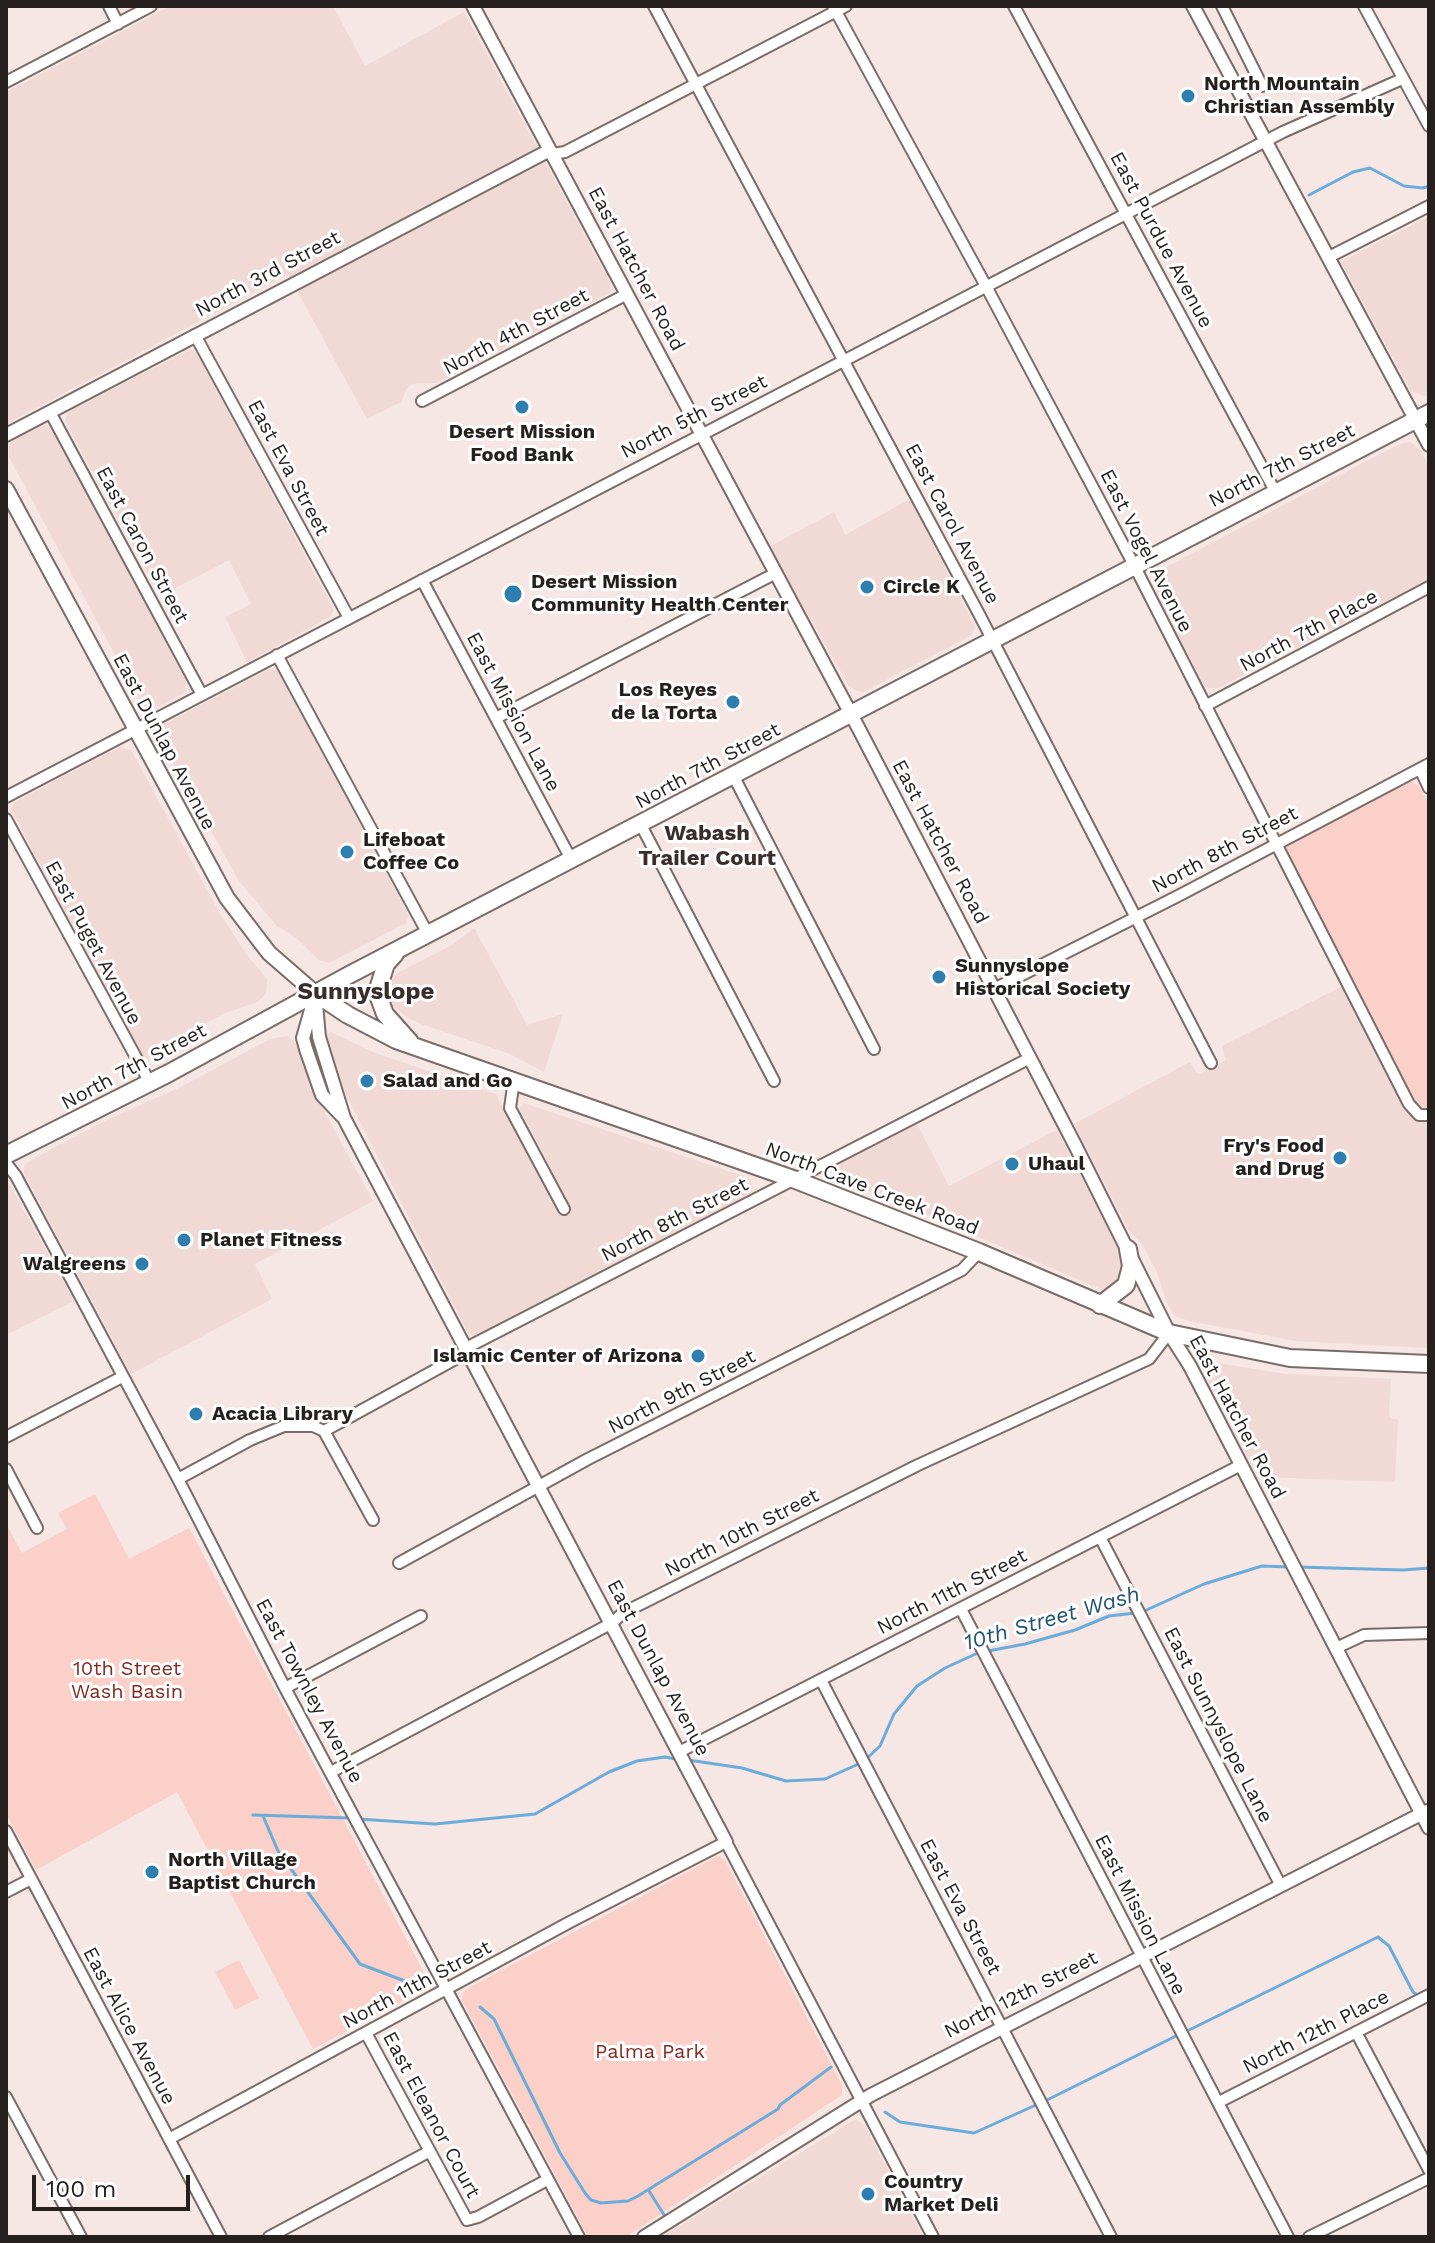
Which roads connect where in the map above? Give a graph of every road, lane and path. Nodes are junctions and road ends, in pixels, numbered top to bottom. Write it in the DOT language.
graph roads {
  1 [pos="109,6"];
  2 [pos="151,6"];
  3 [pos="473,6"];
  4 [pos="654,6"];
  5 [pos="1014,6"];
  6 [pos="1193,6"];
  7 [pos="1222,6"];
  8 [pos="1364,6"];
  9 [pos="838,8"];
  10 [pos="118,24"];
  11 [pos="1402,79"];
  12 [pos="6,82"];
  13 [pos="695,83"];
  14 [pos="1262,86"];
  15 [pos="1429,126"];
  16 [pos="1266,141"];
  17 [pos="551,152"];
  18 [pos="1429,206"];
  19 [pos="1127,214"];
  20 [pos="1329,257"];
  21 [pos="987,288"];
  22 [pos="627,294"];
  23 [pos="195,335"];
  24 [pos="844,360"];
  25 [pos="422,401"];
  26 [pos="50,412"];
  27 [pos="1423,416"];
  28 [pos="702,434"];
  29 [pos="6,435"];
  30 [pos="1429,445"];
  31 [pos="6,489"];
  32 [pos="1275,491"];
  33 [pos="1135,567"];
  34 [pos="776,573"];
  35 [pos="422,580"];
  36 [pos="1429,587"];
  37 [pos="349,618"];
  38 [pos="992,640"];
  39 [pos="277,655"];
  40 [pos="202,695"];
  41 [pos="1205,706"];
  42 [pos="850,713"];
  43 [pos="496,718"];
  44 [pos="135,731"];
  45 [pos="1424,766"];
  46 [pos="733,775"];
  47 [pos="1429,788"];
  48 [pos="6,797"];
  49 [pos="6,819"];
  50 [pos="641,825"];
  51 [pos="1276,844"];
  52 [pos="572,861"];
  53 [pos="1136,918"];
  54 [pos="428,934"];
  55 [pos="400,948"];
  56 [pos="994,989"];
  57 [pos="315,993"];
  58 [pos="418,1048"];
  59 [pos="874,1049"];
  60 [pos="1030,1058"];
  61 [pos="1211,1063"];
  62 [pos="514,1080"];
  63 [pos="774,1081"];
  64 [pos="150,1083"];
  65 [pos="1424,1115"];
  66 [pos="6,1155"];
  67 [pos="6,1163"];
  68 [pos="793,1179"];
  69 [pos="564,1209"];
  70 [pos="1128,1249"];
  71 [pos="979,1252"];
  72 [pos="1100,1305"];
  73 [pos="1169,1333"];
  74 [pos="467,1350"];
  75 [pos="1429,1364"];
  76 [pos="122,1377"];
  77 [pos="324,1431"];
  78 [pos="6,1437"];
  79 [pos="1241,1465"];
  80 [pos="6,1469"];
  81 [pos="178,1479"];
  82 [pos="540,1487"];
  83 [pos="373,1520"];
  84 [pos="37,1528"];
  85 [pos="1100,1537"];
  86 [pos="399,1563"];
  87 [pos="961,1609"];
  88 [pos="421,1616"];
  89 [pos="612,1623"];
  90 [pos="1429,1633"];
  91 [pos="1336,1648"];
  92 [pos="821,1680"];
  93 [pos="285,1688"];
  94 [pos="679,1752"];
  95 [pos="331,1772"];
  96 [pos="1425,1812"];
  97 [pos="1429,1828"];
  98 [pos="6,1831"];
  99 [pos="726,1842"];
  100 [pos="10,1849"];
  101 [pos="31,1879"];
  102 [pos="1281,1886"];
  103 [pos="6,1892"];
  104 [pos="1141,1956"];
  105 [pos="446,1989"];
  106 [pos="1429,1995"];
  107 [pos="1002,2027"];
  108 [pos="1356,2032"];
  109 [pos="366,2033"];
  110 [pos="6,2097"];
  111 [pos="861,2101"];
  112 [pos="1219,2102"];
  113 [pos="169,2139"];
  114 [pos="430,2151"];
  115 [pos="1429,2170"];
  116 [pos="1429,2178"];
  117 [pos="547,2180"];
  118 [pos="81,2237"];
  119 [pos="221,2237"];
  120 [pos="269,2237"];
  121 [pos="579,2237"];
  122 [pos="644,2237"];
  123 [pos="933,2237"];
  124 [pos="1111,2237"];
  125 [pos="1288,2237"];
  126 [pos="1309,2237"];
  1 -- 10 [label="street"];
  2 -- 10 [label="street"];
  3 -- 17 [label="street, East Hatcher Road"];
  4 -- 13 [label="street, East Carol Avenue"];
  5 -- 19 [label="street, East Purdue Avenue"];
  6 -- 16 [label="street"];
  7 -- 14 [label="street"];
  8 -- 11 [label="street"];
  9 -- 13 [label="street, North 3rd Street"];
  9 -- 21 [label="street, East Vogel Avenue"];
  10 -- 12 [label="street"];
  11 -- 15 [label="street"];
  11 -- 16 [label="street, North 5th Street"];
  13 -- 17 [label="street, North 3rd Street"];
  13 -- 24 [label="street, East Carol Avenue"];
  16 -- 19 [label="street, North 5th Street"];
  16 -- 20 [label="street"];
  17 -- 22 [label="street, East Hatcher Road"];
  17 -- 23 [label="street, North 3rd Street"];
  18 -- 20 [label="street"];
  19 -- 21 [label="street, North 5th Street"];
  19 -- 32 [label="street, East Purdue Avenue"];
  20 -- 27 [label="street"];
  21 -- 24 [label="street, North 5th Street"];
  21 -- 33 [label="street, East Vogel Avenue"];
  22 -- 25 [label="street, North 4th Street"];
  22 -- 28 [label="street, East Hatcher Road"];
  23 -- 26 [label="street, North 3rd Street"];
  23 -- 37 [label="street, East Eva Street"];
  24 -- 28 [label="street, North 5th Street"];
  24 -- 38 [label="street, East Carol Avenue"];
  26 -- 29 [label="street, North 3rd Street"];
  26 -- 40 [label="street, East Caron Street"];
  27 -- 30 [label="street"];
  27 -- 32 [label="main road, North 7th Street"];
  28 -- 34 [label="street, East Hatcher Road"];
  28 -- 35 [label="street, North 5th Street"];
  31 -- 44 [label="main road, East Dunlap Avenue"];
  32 -- 33 [label="main road, North 7th Street"];
  33 -- 38 [label="main road, North 7th Street"];
  33 -- 41 [label="street, East Vogel Avenue"];
  34 -- 42 [label="street, East Hatcher Road"];
  34 -- 43 [label="street"];
  35 -- 37 [label="street, North 5th Street"];
  35 -- 43 [label="street, East Mission Lane"];
  36 -- 41 [label="street, North 7th Place"];
  37 -- 39 [label="street, North 5th Street"];
  38 -- 42 [label="main road, North 7th Street"];
  38 -- 53 [label="street, East Carol Avenue"];
  39 -- 40 [label="street, North 5th Street"];
  39 -- 54 [label="street"];
  40 -- 44 [label="street, North 5th Street"];
  41 -- 51 [label="street, East Vogel Avenue"];
  42 -- 46 [label="main road, North 7th Street"];
  42 -- 56 [label="street, East Hatcher Road"];
  43 -- 52 [label="street, East Mission Lane"];
  44 -- 48 [label="street, North 5th Street"];
  44 -- 57 [label="main road, East Dunlap Avenue"];
  45 -- 47 [label="street"];
  45 -- 51 [label="street, North 8th Street"];
  46 -- 50 [label="main road, North 7th Street"];
  46 -- 59 [label="street"];
  49 -- 64 [label="street, East Puget Avenue"];
  50 -- 52 [label="main road, North 7th Street"];
  50 -- 63 [label="street"];
  51 -- 53 [label="street, North 8th Street"];
  51 -- 65 [label="street, East Vogel Avenue"];
  52 -- 54 [label="main road, North 7th Street"];
  53 -- 56 [label="street, North 8th Street"];
  53 -- 61 [label="street, East Carol Avenue"];
  54 -- 55 [label="main road, North 7th Street"];
  55 -- 57 [label="main road, North 7th Street"];
  55 -- 58 [label="main road"];
  56 -- 60 [label="street, East Hatcher Road"];
  57 -- 58 [label="main road, North Cave Creek Road"];
  57 -- 64 [label="main road, North 7th Street"];
  57 -- 74 [label="street, East Dunlap Avenue"];
  58 -- 62 [label="main road, North Cave Creek Road"];
  60 -- 68 [label="street, North 8th Street"];
  60 -- 70 [label="street, East Hatcher Road"];
  62 -- 68 [label="main road, North Cave Creek Road"];
  62 -- 69 [label="street"];
  64 -- 66 [label="main road, North 7th Street"];
  67 -- 76 [label="street, East Townley Avenue"];
  68 -- 71 [label="main road, North Cave Creek Road"];
  68 -- 74 [label="street, North 8th Street"];
  70 -- 72 [label="main road"];
  70 -- 73 [label="street, East Hatcher Road"];
  71 -- 72 [label="main road, North Cave Creek Road"];
  71 -- 82 [label="street, North 9th Street"];
  72 -- 73 [label="main road, North Cave Creek Road"];
  73 -- 75 [label="main road, North Cave Creek Road"];
  73 -- 79 [label="street, East Hatcher Road"];
  73 -- 89 [label="street, North 10th Street"];
  74 -- 77 [label="street, North 8th Street"];
  74 -- 82 [label="street, East Dunlap Avenue"];
  76 -- 78 [label="street"];
  76 -- 81 [label="street, East Townley Avenue"];
  77 -- 81 [label="street"];
  77 -- 83 [label="street"];
  79 -- 85 [label="street, North 11th Street"];
  79 -- 91 [label="street, East Hatcher Road"];
  80 -- 84 [label="street"];
  81 -- 93 [label="street, East Townley Avenue"];
  82 -- 86 [label="street, North 9th Street"];
  82 -- 89 [label="street, East Dunlap Avenue"];
  85 -- 87 [label="street, North 11th Street"];
  85 -- 102 [label="street, East Sunnyslope Lane"];
  87 -- 92 [label="street, North 11th Street"];
  87 -- 104 [label="street, East Mission Lane"];
  88 -- 93 [label="street"];
  89 -- 94 [label="street, East Dunlap Avenue"];
  89 -- 95 [label="street, North 10th Street"];
  90 -- 91 [label="street"];
  91 -- 96 [label="street, East Hatcher Road"];
  92 -- 94 [label="street, North 11th Street"];
  92 -- 107 [label="street, East Eva Street"];
  93 -- 95 [label="street, East Townley Avenue"];
  94 -- 99 [label="street, East Dunlap Avenue"];
  95 -- 105 [label="street, East Townley Avenue"];
  96 -- 97 [label="street, East Hatcher Road"];
  96 -- 102 [label="street, North 12th Street"];
  98 -- 100 [label="street, East Alice Avenue"];
  99 -- 105 [label="street, North 11th Street"];
  99 -- 111 [label="street, East Dunlap Avenue"];
  100 -- 101 [label="street, East Alice Avenue"];
  101 -- 103 [label="street"];
  101 -- 113 [label="street, East Alice Avenue"];
  102 -- 104 [label="street, North 12th Street"];
  104 -- 107 [label="street, North 12th Street"];
  104 -- 112 [label="street, East Mission Lane"];
  105 -- 109 [label="street, North 11th Street"];
  105 -- 117 [label="street, East Townley Avenue"];
  106 -- 108 [label="street, North 12th Place"];
  107 -- 111 [label="street, North 12th Street"];
  107 -- 124 [label="street, East Eva Street"];
  108 -- 112 [label="street, North 12th Place"];
  108 -- 115 [label="street"];
  109 -- 113 [label="street, North 11th Street"];
  109 -- 114 [label="street, East Eleanor Court"];
  110 -- 118 [label="street"];
  111 -- 122 [label="street, North 12th Street"];
  111 -- 123 [label="street, East Dunlap Avenue"];
  112 -- 125 [label="street, East Mission Lane"];
  113 -- 119 [label="street, East Alice Avenue"];
  114 -- 117 [label="street, East Eleanor Court"];
  114 -- 120 [label="street"];
  116 -- 126 [label="street"];
  117 -- 121 [label="street, East Townley Avenue"];
}
